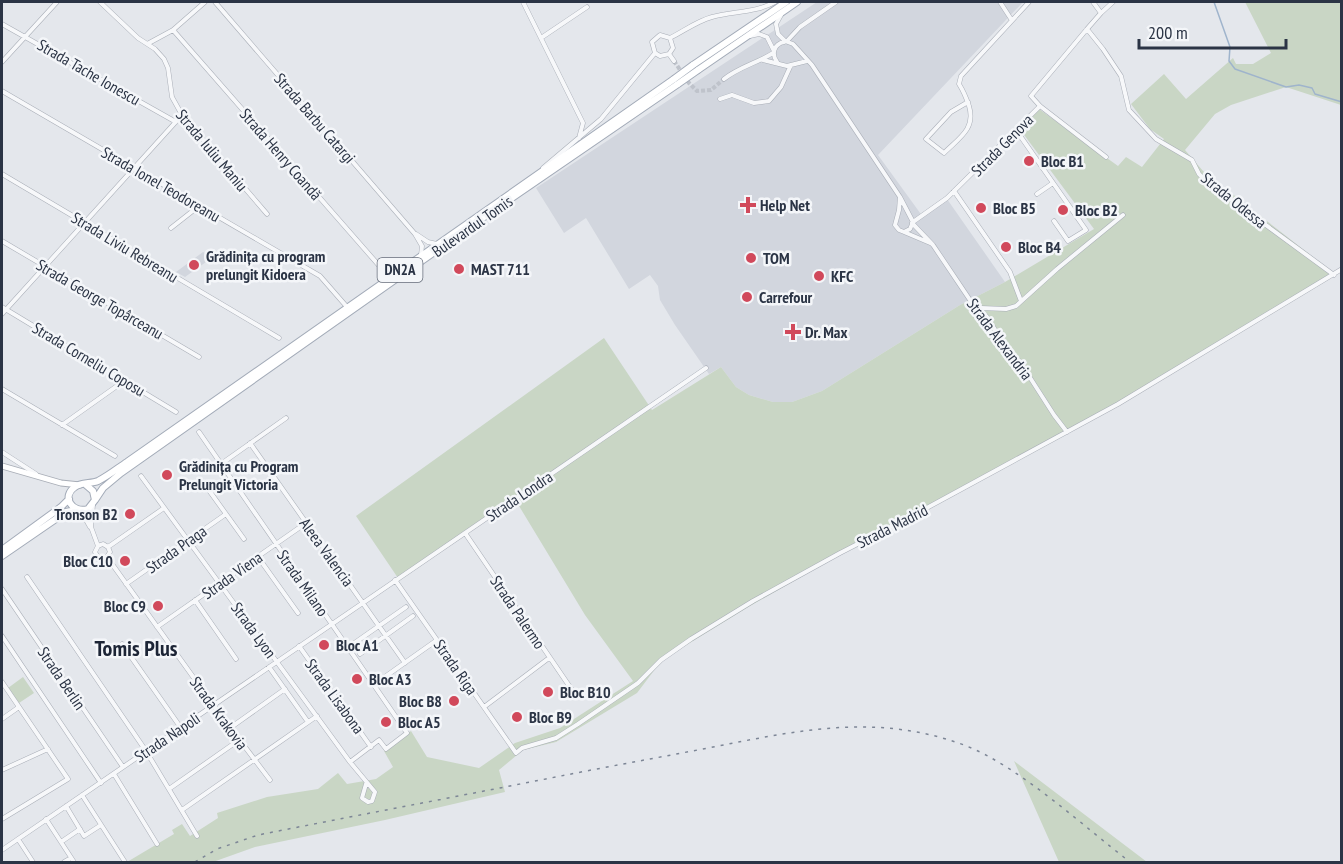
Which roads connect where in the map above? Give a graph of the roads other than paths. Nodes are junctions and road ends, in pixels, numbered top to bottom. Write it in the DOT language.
graph roads {
  1 [pos="57,2"];
  2 [pos="100,2"];
  3 [pos="205,2"];
  4 [pos="215,2"];
  5 [pos="523,2"];
  6 [pos="775,2"];
  7 [pos="786,2"];
  8 [pos="797,2"];
  9 [pos="836,2"];
  10 [pos="1000,2"];
  11 [pos="1029,2"];
  12 [pos="1093,2"];
  13 [pos="1113,2"];
  14 [pos="587,7"];
  15 [pos="785,10"];
  16 [pos="1101,13"];
  17 [pos="1011,19"];
  18 [pos="2,24"];
  19 [pos="1087,29"];
  20 [pos="173,30"];
  21 [pos="797,31"];
  22 [pos="26,36"];
  23 [pos="541,38"];
  24 [pos="670,38"];
  25 [pos="744,38"];
  26 [pos="786,41"];
  27 [pos="149,44"];
  28 [pos="796,48"];
  29 [pos="774,52"];
  30 [pos="655,53"];
  31 [pos="669,54"];
  32 [pos="763,60"];
  33 [pos="674,61"];
  34 [pos="807,61"];
  35 [pos="2,62"];
  36 [pos="778,63"];
  37 [pos="792,64"];
  38 [pos="695,68"];
  39 [pos="724,79"];
  40 [pos="783,80"];
  41 [pos="676,81"];
  42 [pos="2,91"];
  43 [pos="720,99"];
  44 [pos="968,102"];
  45 [pos="1040,106"];
  46 [pos="182,115"];
  47 [pos="176,122"];
  48 [pos="583,123"];
  49 [pos="595,126"];
  50 [pos="1016,130"];
  51 [pos="579,139"];
  52 [pos="1106,157"];
  53 [pos="133,168"];
  54 [pos="2,174"];
  55 [pos="532,178"];
  56 [pos="1053,183"];
  57 [pos="954,191"];
  58 [pos="1036,195"];
  59 [pos="900,197"];
  60 [pos="199,207"];
  61 [pos="267,214"];
  62 [pos="1123,215"];
  63 [pos="898,216"];
  64 [pos="909,216"];
  65 [pos="1054,221"];
  66 [pos="83,222"];
  67 [pos="912,222"];
  68 [pos="171,228"];
  69 [pos="904,232"];
  70 [pos="415,234"];
  71 [pos="2,241"];
  72 [pos="437,244"];
  73 [pos="933,245"];
  74 [pos="421,255"];
  75 [pos="44,266"];
  76 [pos="1341,269"];
  77 [pos="1334,275"];
  78 [pos="389,278"];
  79 [pos="1021,301"];
  80 [pos="347,307"];
  81 [pos="4,308"];
  82 [pos="980,308"];
  83 [pos="2,314"];
  84 [pos="279,338"];
  85 [pos="199,357"];
  86 [pos="706,368"];
  87 [pos="124,381"];
  88 [pos="2,389"];
  89 [pos="176,412"];
  90 [pos="286,418"];
  91 [pos="62,425"];
  92 [pos="199,432"];
  93 [pos="1067,432"];
  94 [pos="250,443"];
  95 [pos="2,453"];
  96 [pos="115,456"];
  97 [pos="221,464"];
  98 [pos="2,466"];
  99 [pos="39,476"];
  100 [pos="141,476"];
  101 [pos="61,483"];
  102 [pos="83,485"];
  103 [pos="208,489"];
  104 [pos="69,496"];
  105 [pos="94,502"];
  106 [pos="165,508"];
  107 [pos="79,510"];
  108 [pos="226,514"];
  109 [pos="306,523"];
  110 [pos="91,527"];
  111 [pos="465,533"];
  112 [pos="244,539"];
  113 [pos="189,540"];
  114 [pos="276,544"];
  115 [pos="98,546"];
  116 [pos="108,546"];
  117 [pos="2,550"];
  118 [pos="2,556"];
  119 [pos="107,557"];
  120 [pos="258,557"];
  121 [pos="27,578"];
  122 [pos="396,580"];
  123 [pos="220,583"];
  124 [pos="126,584"];
  125 [pos="2,589"];
  126 [pos="195,600"];
  127 [pos="363,602"];
  128 [pos="406,607"];
  129 [pos="298,614"];
  130 [pos="413,616"];
  131 [pos="332,624"];
  132 [pos="380,625"];
  133 [pos="157,627"];
  134 [pos="386,635"];
  135 [pos="2,636"];
  136 [pos="437,640"];
  137 [pos="122,644"];
  138 [pos="353,644"];
  139 [pos="299,646"];
  140 [pos="360,654"];
  141 [pos="549,658"];
  142 [pos="236,659"];
  143 [pos="277,661"];
  144 [pos="405,663"];
  145 [pos="268,667"];
  146 [pos="379,681"];
  147 [pos="2,682"];
  148 [pos="285,689"];
  149 [pos="572,690"];
  150 [pos="214,706"];
  151 [pos="19,707"];
  152 [pos="484,707"];
  153 [pos="317,716"];
  154 [pos="2,719"];
  155 [pos="308,723"];
  156 [pos="181,728"];
  157 [pos="230,728"];
  158 [pos="238,740"];
  159 [pos="371,747"];
  160 [pos="48,749"];
  161 [pos="146,752"];
  162 [pos="516,753"];
  163 [pos="254,761"];
  164 [pos="350,762"];
  165 [pos="123,767"];
  166 [pos="2,770"];
  167 [pos="114,774"];
  168 [pos="270,780"];
  169 [pos="100,783"];
  170 [pos="366,784"];
  171 [pos="169,789"];
  172 [pos="82,795"];
  173 [pos="66,806"];
  174 [pos="182,810"];
  175 [pos="2,817"];
  176 [pos="46,819"];
  177 [pos="101,825"];
  178 [pos="80,829"];
  179 [pos="197,836"];
  180 [pos="18,839"];
  181 [pos="61,843"];
  182 [pos="157,844"];
  183 [pos="2,850"];
  184 [pos="72,860"];
  185 [pos="33,862"];
  186 [pos="64,862"];
  187 [pos="125,862"];
  1 -- 22 [label="street"];
  2 -- 27 [label="street, Strada Iuliu Maniu"];
  3 -- 20 [label="street"];
  4 -- 70 [label="street, Strada Barbu Catargi"];
  5 -- 23 [label="street"];
  6 -- 24 [label="street"];
  7 -- 38 [label="main road, Bulevardul Tomis / DN2A"];
  8 -- 15 [label="main road, Bulevardul Tomis / DN2A"];
  9 -- 21 [label="street"];
  10 -- 17 [label="street"];
  11 -- 17 [label="street"];
  12 -- 16 [label="street"];
  13 -- 16 [label="street"];
  14 -- 23 [label="street"];
  15 -- 25 [label="main road, Bulevardul Tomis / DN2A"];
  15 -- 26 [label="street"];
  16 -- 19 [label="street"];
  17 -- 44 [label="street"];
  18 -- 22 [label="street, Strada Tache Ionescu"];
  19 -- 45 [label="street, Strada Genova"];
  19 -- 77 [label="street, Strada Odessa"];
  20 -- 27 [label="street"];
  20 -- 78 [label="street, Strada Henry Coandă"];
  21 -- 26 [label="street"];
  21 -- 28 [label="street"];
  22 -- 35 [label="street"];
  22 -- 47 [label="street, Strada Tache Ionescu"];
  23 -- 48 [label="street"];
  24 -- 30 [label="street"];
  24 -- 31 [label="street"];
  25 -- 29 [label="street"];
  25 -- 38 [label="main road, Bulevardul Tomis / DN2A"];
  26 -- 28 [label="street"];
  26 -- 29 [label="street"];
  27 -- 46 [label="street, Strada Iuliu Maniu"];
  28 -- 34 [label="street"];
  28 -- 37 [label="street"];
  29 -- 32 [label="street"];
  29 -- 36 [label="street"];
  30 -- 31 [label="street"];
  30 -- 49 [label="street"];
  31 -- 33 [label="street"];
  32 -- 36 [label="street"];
  32 -- 39 [label="street"];
  34 -- 37 [label="street"];
  34 -- 59 [label="street"];
  36 -- 37 [label="street"];
  36 -- 40 [label="street"];
  37 -- 40 [label="street"];
  38 -- 41 [label="main road, Bulevardul Tomis / DN2A, bridge"];
  40 -- 43 [label="street"];
  41 -- 55 [label="main road, Bulevardul Tomis / DN2A"];
  41 -- 105 [label="main road, Bulevardul Tomis / DN2A"];
  42 -- 53 [label="street, Strada Ionel Teodoreanu"];
  44 -- 44 [label="street"];
  45 -- 50 [label="street, Strada Genova"];
  45 -- 52 [label="street"];
  46 -- 47 [label="street"];
  46 -- 61 [label="street, Strada Iuliu Maniu"];
  47 -- 53 [label="street"];
  48 -- 49 [label="street"];
  48 -- 51 [label="street"];
  49 -- 51 [label="street"];
  50 -- 56 [label="street"];
  50 -- 57 [label="street, Strada Genova"];
  51 -- 55 [label="street"];
  53 -- 60 [label="street, Strada Ionel Teodoreanu"];
  53 -- 66 [label="street"];
  54 -- 66 [label="street, Strada Liviu Rebreanu"];
  55 -- 72 [label="main road, Bulevardul Tomis / DN2A"];
  56 -- 58 [label="street"];
  56 -- 65 [label="street"];
  57 -- 67 [label="street, Strada Genova"];
  57 -- 79 [label="street"];
  59 -- 63 [label="street"];
  59 -- 64 [label="street"];
  60 -- 68 [label="street"];
  60 -- 80 [label="street, Strada Ionel Teodoreanu"];
  62 -- 79 [label="street"];
  63 -- 64 [label="street"];
  63 -- 69 [label="street"];
  64 -- 67 [label="street"];
  66 -- 75 [label="street"];
  66 -- 84 [label="street, Strada Liviu Rebreanu"];
  67 -- 69 [label="street"];
  67 -- 73 [label="street, Strada Alexandria"];
  69 -- 73 [label="street"];
  70 -- 72 [label="street, Strada Barbu Catargi"];
  70 -- 74 [label="street, Strada Barbu Catargi"];
  71 -- 75 [label="street, Strada George Topârceanu"];
  72 -- 74 [label="main road, Bulevardul Tomis / DN2A"];
  73 -- 82 [label="street, Strada Alexandria"];
  74 -- 78 [label="main road, Bulevardul Tomis / DN2A"];
  75 -- 81 [label="street"];
  75 -- 85 [label="street, Strada George Topârceanu"];
  76 -- 77 [label="street, Strada Madrid"];
  77 -- 93 [label="street, Strada Madrid"];
  78 -- 80 [label="main road, Bulevardul Tomis / DN2A"];
  79 -- 82 [label="street"];
  80 -- 102 [label="main road, Bulevardul Tomis / DN2A"];
  81 -- 83 [label="street"];
  81 -- 87 [label="street, Strada Corneliu Coposu"];
  82 -- 93 [label="street, Strada Alexandria"];
  86 -- 111 [label="street, Strada Londra"];
  87 -- 89 [label="street, Strada Corneliu Coposu"];
  87 -- 91 [label="street"];
  88 -- 91 [label="street"];
  90 -- 94 [label="street"];
  91 -- 96 [label="street"];
  92 -- 97 [label="street, Strada Milano"];
  93 -- 162 [label="street, Strada Madrid"];
  94 -- 97 [label="street"];
  94 -- 109 [label="street, Aleea Valencia"];
  95 -- 99 [label="street"];
  97 -- 114 [label="street, Strada Milano"];
  98 -- 99 [label="street"];
  99 -- 101 [label="street"];
  100 -- 106 [label="street, Strada Lyon"];
  101 -- 102 [label="street"];
  101 -- 104 [label="street"];
  102 -- 104 [label="main road, DN2A"];
  102 -- 105 [label="main road"];
  103 -- 108 [label="street"];
  104 -- 107 [label="main road"];
  104 -- 117 [label="main road, DN2A"];
  105 -- 107 [label="main road, DN2A"];
  105 -- 110 [label="street"];
  106 -- 113 [label="street, Strada Lyon"];
  106 -- 116 [label="street"];
  107 -- 110 [label="street"];
  107 -- 118 [label="main road, DN2A"];
  108 -- 112 [label="street"];
  108 -- 113 [label="street, Strada Praga"];
  109 -- 114 [label="street, Strada Viena"];
  109 -- 127 [label="street, Aleea Valencia"];
  110 -- 115 [label="street"];
  111 -- 122 [label="street, Strada Londra"];
  111 -- 141 [label="street, Strada Palermo"];
  113 -- 123 [label="street, Strada Lyon"];
  113 -- 124 [label="street, Strada Praga"];
  114 -- 120 [label="street, Strada Viena"];
  114 -- 131 [label="street, Strada Milano"];
  115 -- 116 [label="street"];
  115 -- 119 [label="street"];
  116 -- 119 [label="street"];
  119 -- 124 [label="street, Strada Krakovia"];
  120 -- 123 [label="street, Strada Viena"];
  120 -- 129 [label="street"];
  121 -- 161 [label="street"];
  122 -- 127 [label="street, Strada Londra"];
  122 -- 136 [label="street, Strada Riga"];
  123 -- 126 [label="street, Strada Viena"];
  123 -- 143 [label="street, Strada Lyon"];
  124 -- 133 [label="street, Strada Krakovia"];
  125 -- 165 [label="street, Strada Berlin"];
  126 -- 133 [label="street, Strada Viena"];
  126 -- 142 [label="street"];
  127 -- 131 [label="street, Strada Londra"];
  127 -- 132 [label="street, Aleea Valencia"];
  128 -- 132 [label="street"];
  130 -- 134 [label="street"];
  131 -- 139 [label="street, Strada Napoli"];
  131 -- 159 [label="street, Strada Milano"];
  132 -- 134 [label="street, Aleea Valencia"];
  132 -- 138 [label="street"];
  133 -- 150 [label="street, Strada Krakovia"];
  134 -- 140 [label="street"];
  134 -- 144 [label="street, Aleea Valencia"];
  135 -- 169 [label="street, Strada Berlin"];
  136 -- 144 [label="street"];
  136 -- 152 [label="street, Strada Riga"];
  137 -- 156 [label="street"];
  139 -- 143 [label="street, Strada Napoli"];
  139 -- 159 [label="street, Strada Lisabona"];
  141 -- 149 [label="street, Strada Palermo"];
  141 -- 152 [label="street"];
  143 -- 145 [label="street, Strada Napoli"];
  143 -- 153 [label="street, Strada Lyon"];
  144 -- 146 [label="street"];
  145 -- 148 [label="street, Strada Lyon"];
  145 -- 150 [label="street, Strada Napoli"];
  147 -- 151 [label="street"];
  148 -- 155 [label="street, Strada Lyon"];
  148 -- 157 [label="street"];
  150 -- 156 [label="street, Strada Napoli"];
  150 -- 157 [label="street, Strada Krakovia"];
  151 -- 154 [label="street"];
  151 -- 160 [label="street"];
  152 -- 162 [label="street, Strada Riga"];
  153 -- 155 [label="street"];
  153 -- 164 [label="street, Strada Lyon"];
  155 -- 163 [label="street"];
  156 -- 161 [label="street, Strada Napoli"];
  157 -- 158 [label="street, Strada Krakovia"];
  158 -- 163 [label="street, Strada Krakovia"];
  158 -- 171 [label="street"];
  159 -- 164 [label="street"];
  160 -- 166 [label="street"];
  160 -- 175 [label="street"];
  161 -- 165 [label="street, Strada Napoli"];
  161 -- 171 [label="street"];
  163 -- 168 [label="street, Strada Krakovia"];
  163 -- 174 [label="street"];
  164 -- 170 [label="street, Strada Lyon"];
  165 -- 167 [label="street, Strada Napoli"];
  167 -- 169 [label="street, Strada Napoli"];
  167 -- 182 [label="street"];
  169 -- 172 [label="street, Strada Napoli"];
  170 -- 170 [label="street, Strada Lyon"];
  171 -- 174 [label="street"];
  172 -- 173 [label="street, Strada Napoli"];
  172 -- 177 [label="street"];
  173 -- 176 [label="street, Strada Napoli"];
  173 -- 178 [label="street"];
  174 -- 179 [label="street"];
  176 -- 180 [label="street, Strada Napoli"];
  176 -- 181 [label="street"];
  177 -- 178 [label="street"];
  177 -- 187 [label="street"];
  178 -- 181 [label="street"];
  180 -- 183 [label="street, Strada Napoli"];
  180 -- 185 [label="street"];
  181 -- 184 [label="street"];
  184 -- 186 [label="street"];
}
